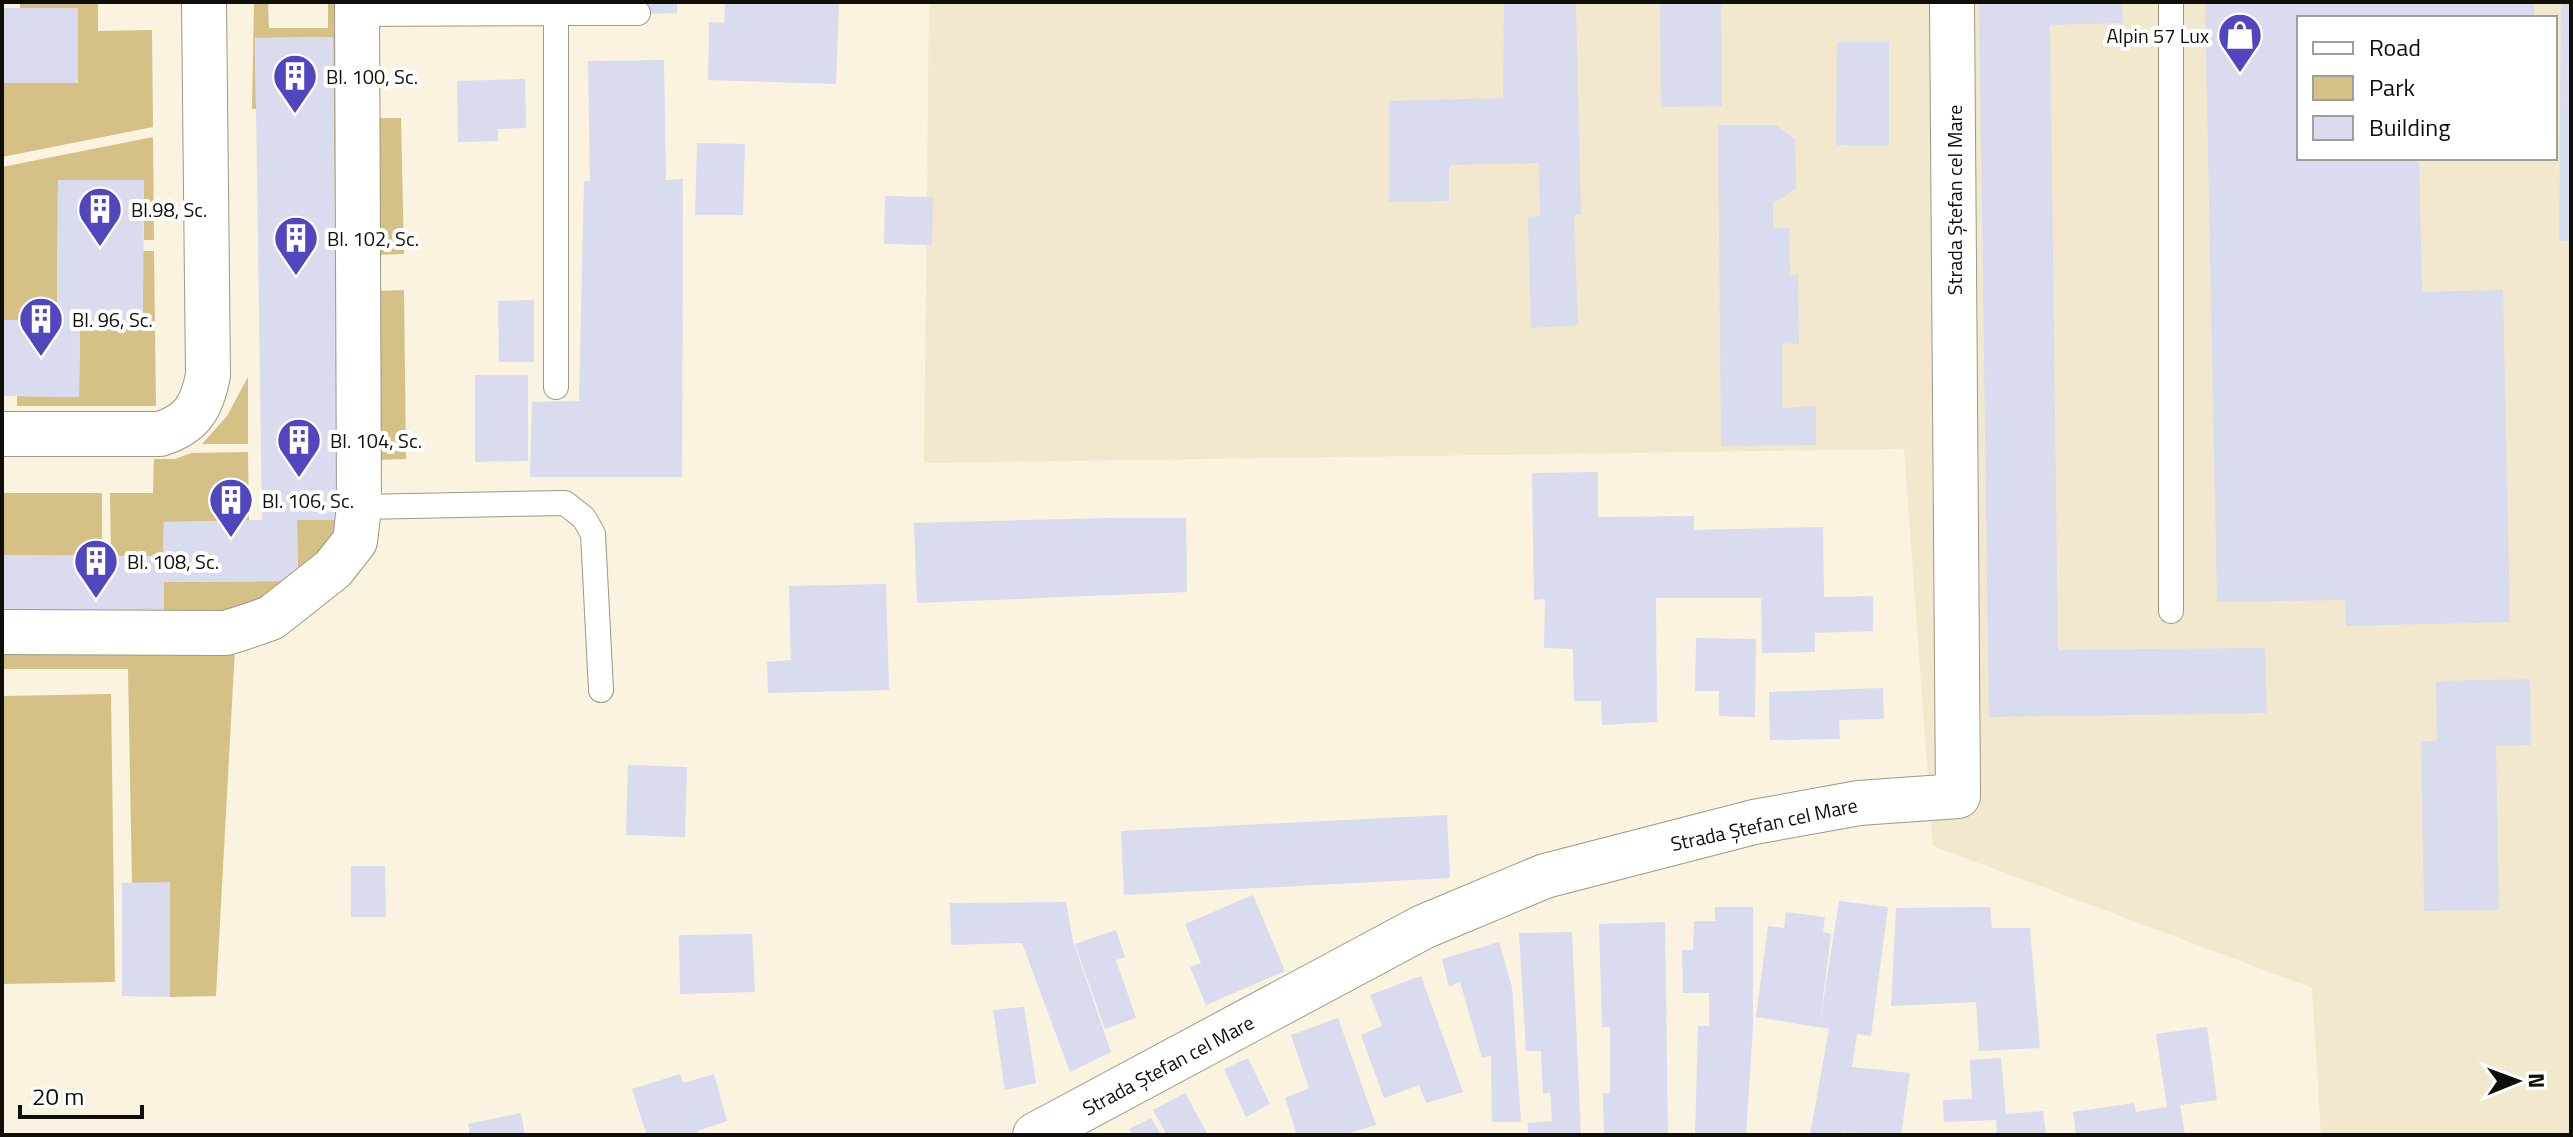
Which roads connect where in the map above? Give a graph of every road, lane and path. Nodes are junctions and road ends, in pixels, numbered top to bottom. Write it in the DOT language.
graph roads {
  1 [pos="204,2"];
  2 [pos="1952,2"];
  3 [pos="2171,2"];
  4 [pos="357,8"];
  5 [pos="556,13"];
  6 [pos="638,13"];
  7 [pos="556,387"];
  8 [pos="2,434"];
  9 [pos="359,507"];
  10 [pos="2171,611"];
  11 [pos="2,632"];
  12 [pos="601,690"];
  13 [pos="1035,1135"];
  1 -- 8 [label="street"];
  2 -- 13 [label="street, Strada Ștefan cel Mare"];
  3 -- 10 [label="lane"];
  4 -- 5 [label="lane"];
  4 -- 9 [label="street"];
  5 -- 6 [label="lane"];
  5 -- 7 [label="lane"];
  9 -- 11 [label="street"];
  9 -- 12 [label="lane"];
}
